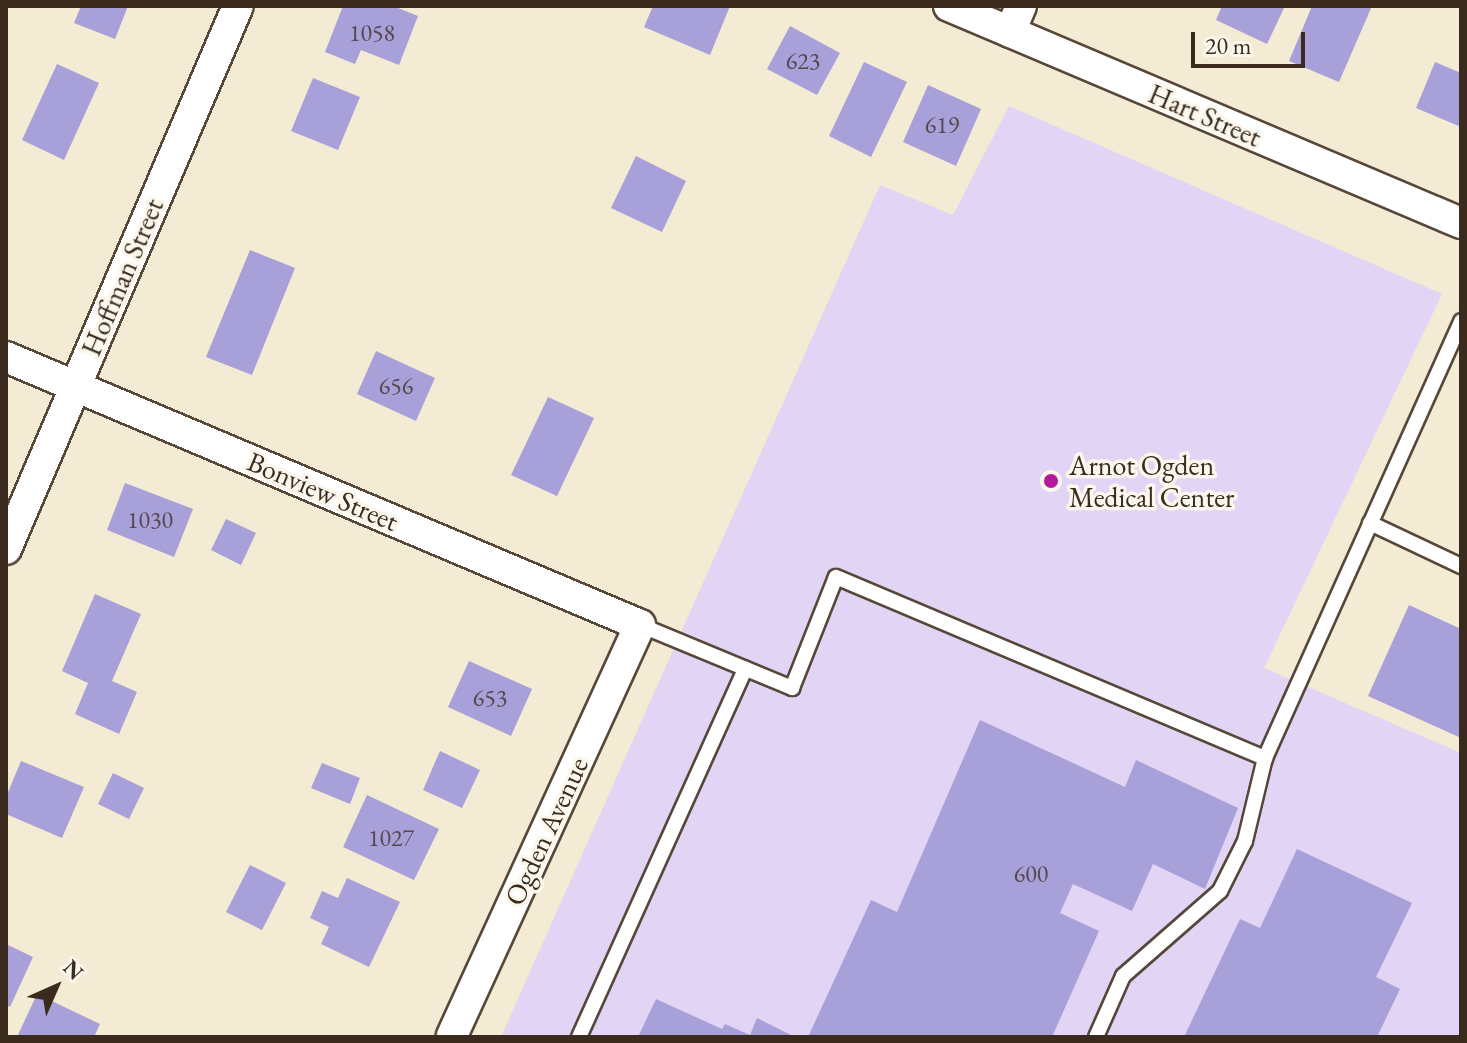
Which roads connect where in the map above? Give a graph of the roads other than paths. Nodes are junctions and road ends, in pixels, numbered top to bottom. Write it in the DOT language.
graph roads {
  1 [pos="238,6"];
  2 [pos="949,6"];
  3 [pos="1016,19"];
  4 [pos="1461,223"];
  5 [pos="1461,321"];
  6 [pos="6,357"];
  7 [pos="75,387"];
  8 [pos="1370,523"];
  9 [pos="6,549"];
  10 [pos="1461,566"];
  11 [pos="640,625"];
  12 [pos="745,669"];
  13 [pos="1265,758"];
  14 [pos="451,1037"];
  15 [pos="579,1037"];
  16 [pos="1096,1037"];
  1 -- 7 [label="street, Hoffman Street"];
  2 -- 3 [label="street, Hart Street"];
  3 -- 4 [label="street, Hart Street"];
  5 -- 8 [label="lane"];
  6 -- 7 [label="street, Bonview Street"];
  7 -- 9 [label="street, Hoffman Street"];
  7 -- 11 [label="street, Bonview Street"];
  8 -- 10 [label="lane"];
  8 -- 13 [label="lane"];
  11 -- 12 [label="lane"];
  11 -- 14 [label="street, Ogden Avenue"];
  12 -- 13 [label="lane"];
  12 -- 15 [label="lane"];
  13 -- 16 [label="lane"];
}
